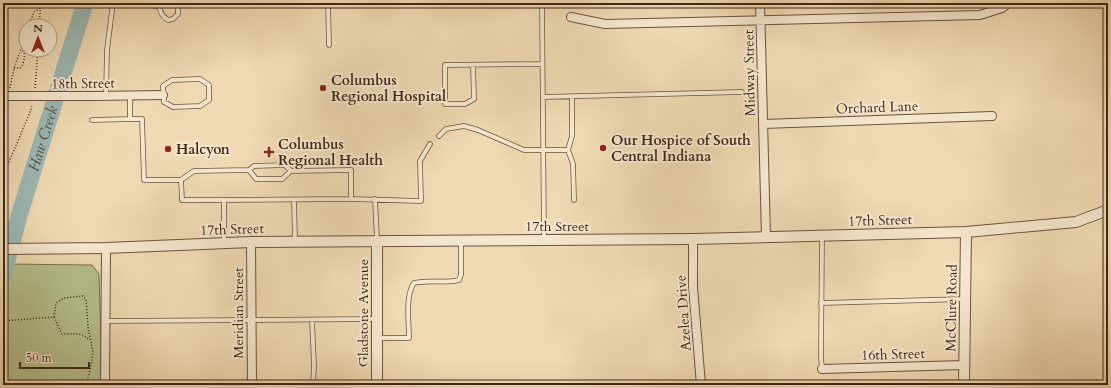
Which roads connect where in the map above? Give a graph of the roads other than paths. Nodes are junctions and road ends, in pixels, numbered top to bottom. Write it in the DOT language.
graph roads {
  1 [pos="113,3"];
  2 [pos="143,3"];
  3 [pos="178,3"];
  4 [pos="328,3"];
  5 [pos="542,3"];
  6 [pos="760,3"];
  7 [pos="1008,3"];
  8 [pos="160,5"];
  9 [pos="571,17"];
  10 [pos="760,20"];
  11 [pos="329,45"];
  12 [pos="542,64"];
  13 [pos="473,65"];
  14 [pos="742,92"];
  15 [pos="130,95"];
  16 [pos="163,95"];
  17 [pos="3,96"];
  18 [pos="106,96"];
  19 [pos="543,97"];
  20 [pos="572,97"];
  21 [pos="992,116"];
  22 [pos="130,119"];
  23 [pos="92,120"];
  24 [pos="763,124"];
  25 [pos="439,136"];
  26 [pos="430,144"];
  27 [pos="543,150"];
  28 [pos="568,150"];
  29 [pos="249,170"];
  30 [pos="291,171"];
  31 [pos="181,180"];
  32 [pos="351,199"];
  33 [pos="375,199"];
  34 [pos="224,200"];
  35 [pos="294,200"];
  36 [pos="574,200"];
  37 [pos="1108,210"];
  38 [pos="966,232"];
  39 [pos="822,236"];
  40 [pos="766,237"];
  41 [pos="693,239"];
  42 [pos="461,240"];
  43 [pos="544,240"];
  44 [pos="377,241"];
  45 [pos="251,242"];
  46 [pos="295,242"];
  47 [pos="224,243"];
  48 [pos="106,248"];
  49 [pos="3,249"];
  50 [pos="965,299"];
  51 [pos="821,303"];
  52 [pos="377,319"];
  53 [pos="312,320"];
  54 [pos="104,321"];
  55 [pos="252,321"];
  56 [pos="377,338"];
  57 [pos="964,365"];
  58 [pos="822,369"];
  59 [pos="105,385"];
  60 [pos="252,385"];
  61 [pos="313,385"];
  62 [pos="376,385"];
  63 [pos="701,385"];
  64 [pos="964,385"];
  1 -- 18 [label="lane"];
  2 -- 8 [label="lane"];
  3 -- 8 [label="lane"];
  4 -- 11 [label="lane"];
  5 -- 12 [label="lane"];
  6 -- 10 [label="street, Midway Street"];
  7 -- 10 [label="street"];
  9 -- 10 [label="street"];
  10 -- 24 [label="street, Midway Street"];
  12 -- 13 [label="lane"];
  12 -- 19 [label="lane"];
  13 -- 13 [label="lane"];
  14 -- 20 [label="lane"];
  15 -- 16 [label="street, 18th Street"];
  15 -- 18 [label="street, 18th Street"];
  15 -- 22 [label="lane"];
  16 -- 16 [label="lane"];
  17 -- 18 [label="street, 18th Street, bridge"];
  19 -- 20 [label="lane"];
  19 -- 27 [label="lane"];
  20 -- 28 [label="lane"];
  21 -- 24 [label="street, Orchard Lane"];
  22 -- 23 [label="lane"];
  22 -- 31 [label="lane"];
  24 -- 40 [label="street, Midway Street"];
  25 -- 27 [label="lane"];
  26 -- 33 [label="lane"];
  27 -- 28 [label="lane"];
  27 -- 43 [label="lane"];
  28 -- 36 [label="lane"];
  29 -- 30 [label="lane"];
  29 -- 30 [label="lane"];
  29 -- 31 [label="lane"];
  30 -- 32 [label="lane"];
  31 -- 34 [label="lane"];
  32 -- 33 [label="lane"];
  32 -- 35 [label="lane"];
  33 -- 44 [label="lane"];
  34 -- 35 [label="lane"];
  34 -- 47 [label="lane"];
  35 -- 46 [label="lane"];
  37 -- 38 [label="street, 17th Street"];
  38 -- 39 [label="street, 17th Street"];
  38 -- 50 [label="street, McClure Road"];
  39 -- 40 [label="street, 17th Street"];
  39 -- 51 [label="lane"];
  40 -- 41 [label="street, 17th Street"];
  41 -- 43 [label="street, 17th Street"];
  41 -- 63 [label="street, Azelea Drive"];
  42 -- 43 [label="street, 17th Street"];
  42 -- 44 [label="street, 17th Street"];
  42 -- 56 [label="lane"];
  44 -- 46 [label="street, 17th Street"];
  44 -- 52 [label="street, Gladstone Avenue"];
  45 -- 46 [label="street, 17th Street"];
  45 -- 47 [label="street, 17th Street"];
  45 -- 55 [label="street, Meridian Street"];
  47 -- 48 [label="street, 17th Street"];
  48 -- 49 [label="street, 17th Street"];
  48 -- 54 [label="street"];
  50 -- 51 [label="lane"];
  50 -- 57 [label="street, McClure Road"];
  51 -- 58 [label="lane"];
  52 -- 53 [label="lane"];
  52 -- 56 [label="street, Gladstone Avenue"];
  53 -- 55 [label="lane"];
  53 -- 61 [label="lane"];
  54 -- 55 [label="lane"];
  54 -- 59 [label="street"];
  55 -- 60 [label="street, Meridian Street"];
  56 -- 62 [label="street, Gladstone Avenue"];
  57 -- 58 [label="street, 16th Street"];
  57 -- 64 [label="street, McClure Road"];
}
